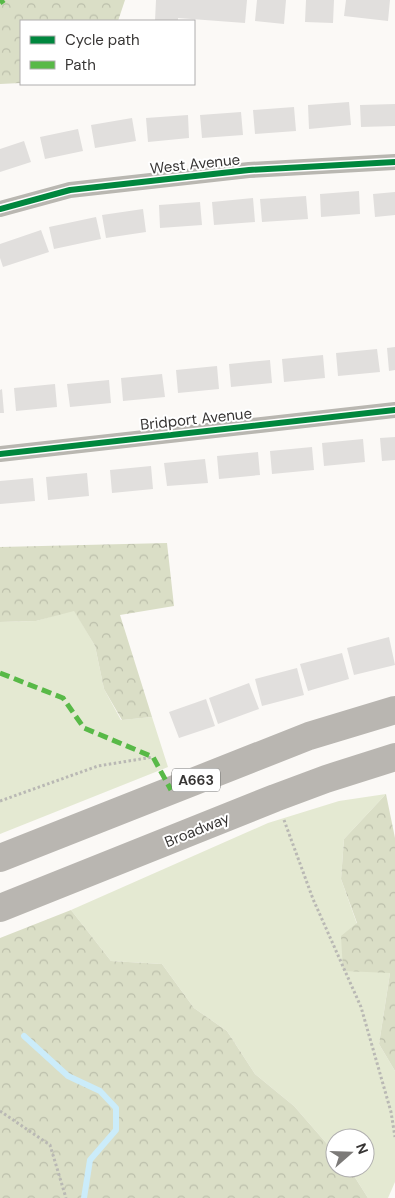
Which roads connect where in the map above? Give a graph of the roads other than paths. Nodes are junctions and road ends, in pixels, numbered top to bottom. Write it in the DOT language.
graph roads {
  1 [pos="395,162"];
  2 [pos="0,208"];
  3 [pos="395,410"];
  4 [pos="0,454"];
  5 [pos="395,710"];
  6 [pos="395,758"];
  7 [pos="0,858"];
  8 [pos="0,908"];
  1 -- 2 [label="street, West Avenue"];
  3 -- 4 [label="street, Bridport Avenue"];
  5 -- 7 [label="highway, A663"];
  6 -- 8 [label="highway, Broadway"];
}
